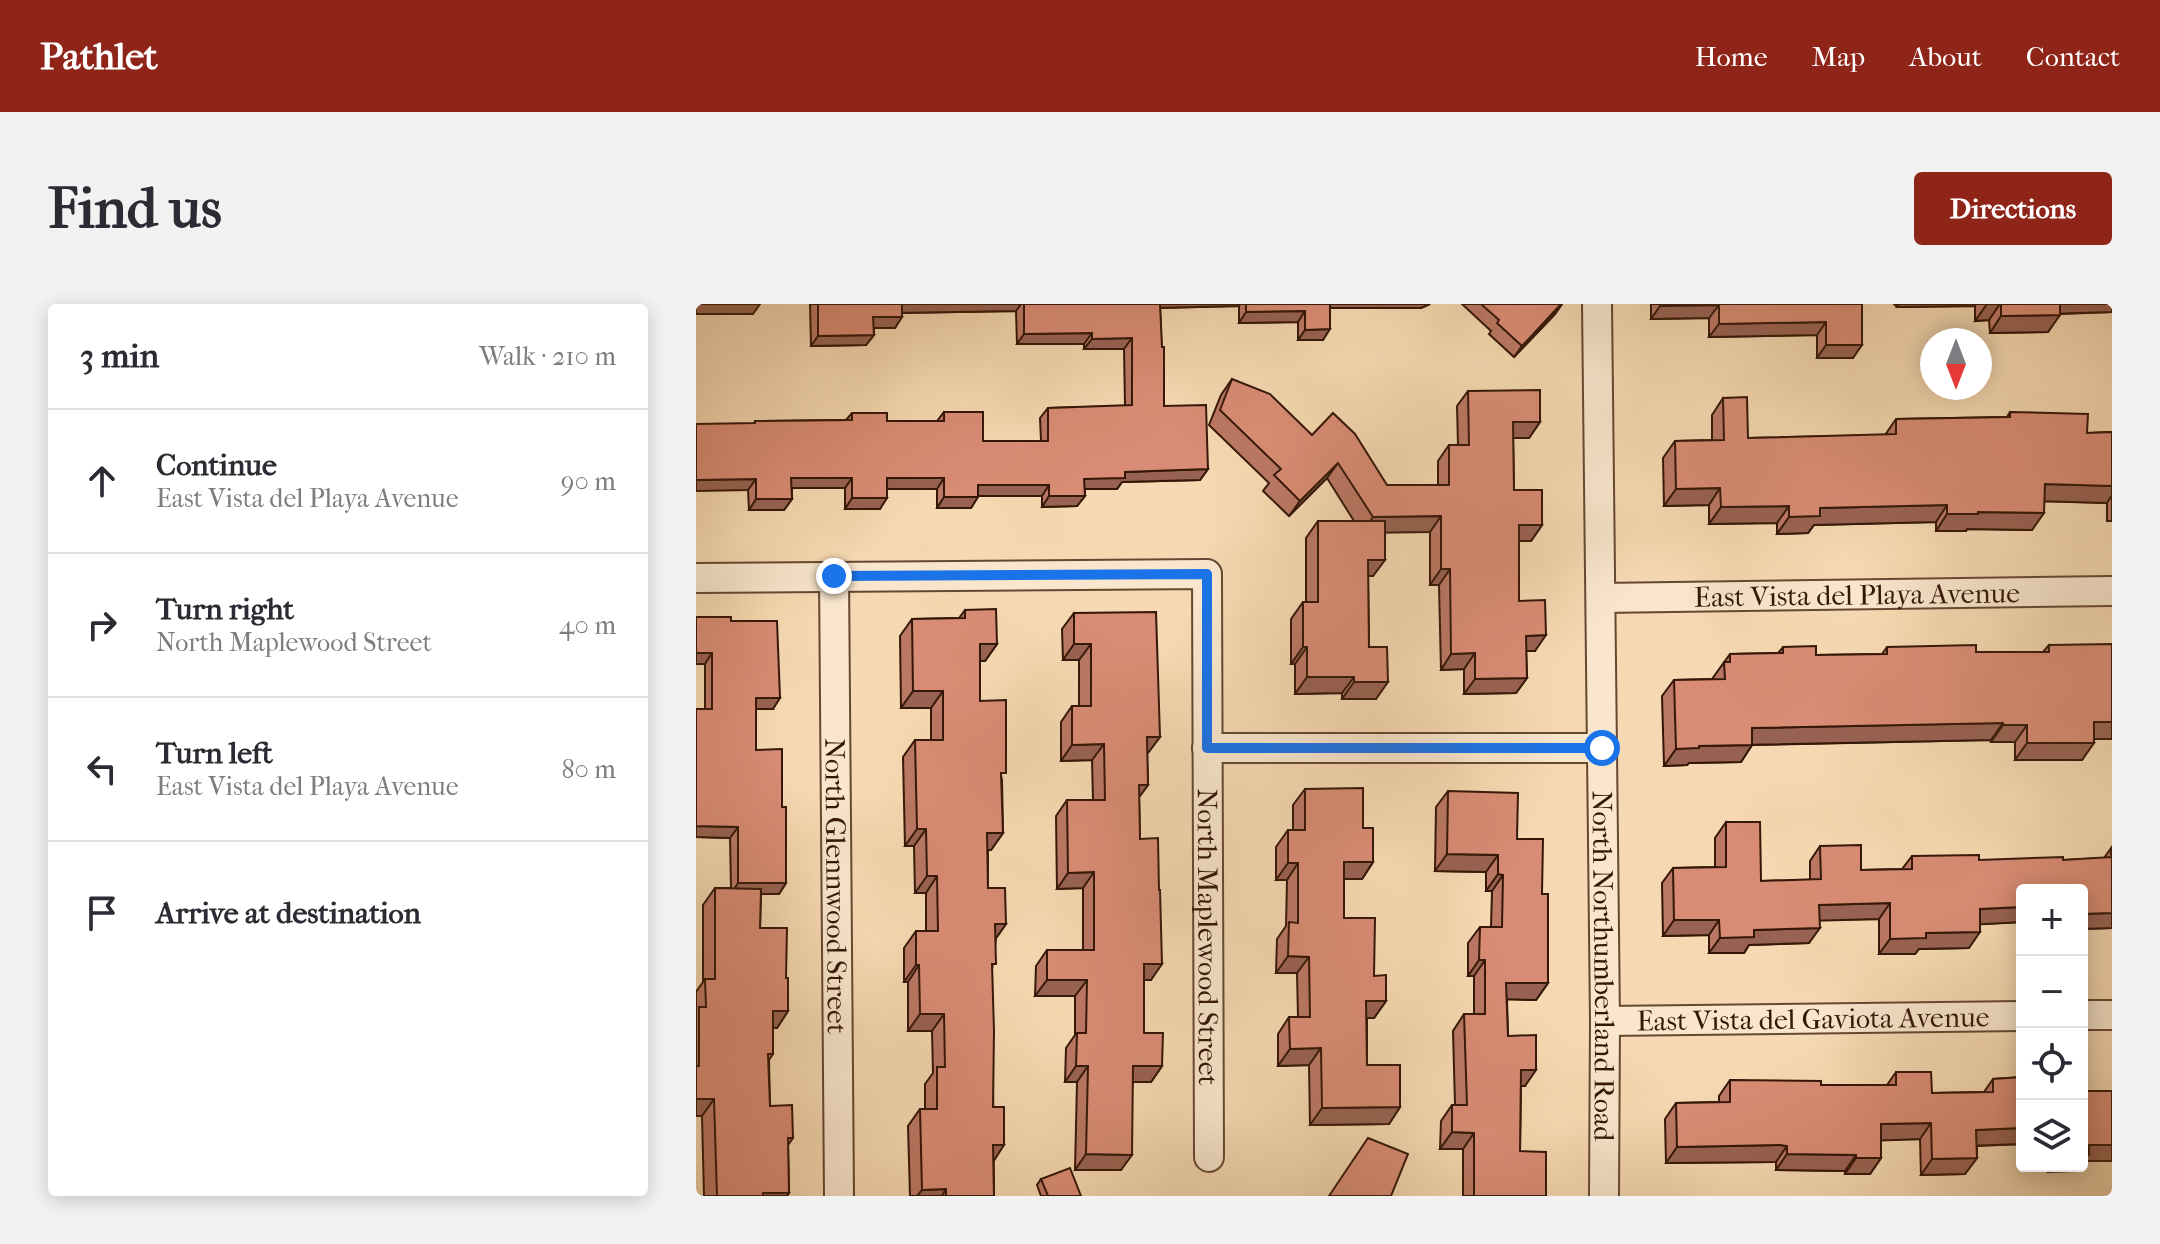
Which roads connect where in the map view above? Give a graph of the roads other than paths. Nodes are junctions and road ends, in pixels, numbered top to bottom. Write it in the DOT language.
graph roads {
  1 [pos="1597,304"];
  2 [pos="834,576"];
  3 [pos="696,578"];
  4 [pos="2112,591"];
  5 [pos="1601,598"];
  6 [pos="1207,748"];
  7 [pos="1602,748"];
  8 [pos="2088,1015"];
  9 [pos="2112,1015"];
  10 [pos="2016,1016"];
  11 [pos="1605,1021"];
  12 [pos="1209,1157"];
  13 [pos="839,1196"];
  14 [pos="1604,1196"];
  1 -- 5 [label="street, North Northumberland Road"];
  2 -- 3 [label="street"];
  2 -- 6 [label="street, North Maplewood Street"];
  2 -- 13 [label="street, North Glennwood Street"];
  4 -- 5 [label="street, East Vista del Playa Avenue"];
  5 -- 7 [label="street, North Northumberland Road"];
  6 -- 7 [label="street"];
  6 -- 12 [label="street, North Maplewood Street"];
  7 -- 11 [label="street, North Northumberland Road"];
  8 -- 9 [label="street"];
  10 -- 11 [label="street, East Vista del Gaviota Avenue"];
  11 -- 14 [label="street, North Northumberland Road"];
}
